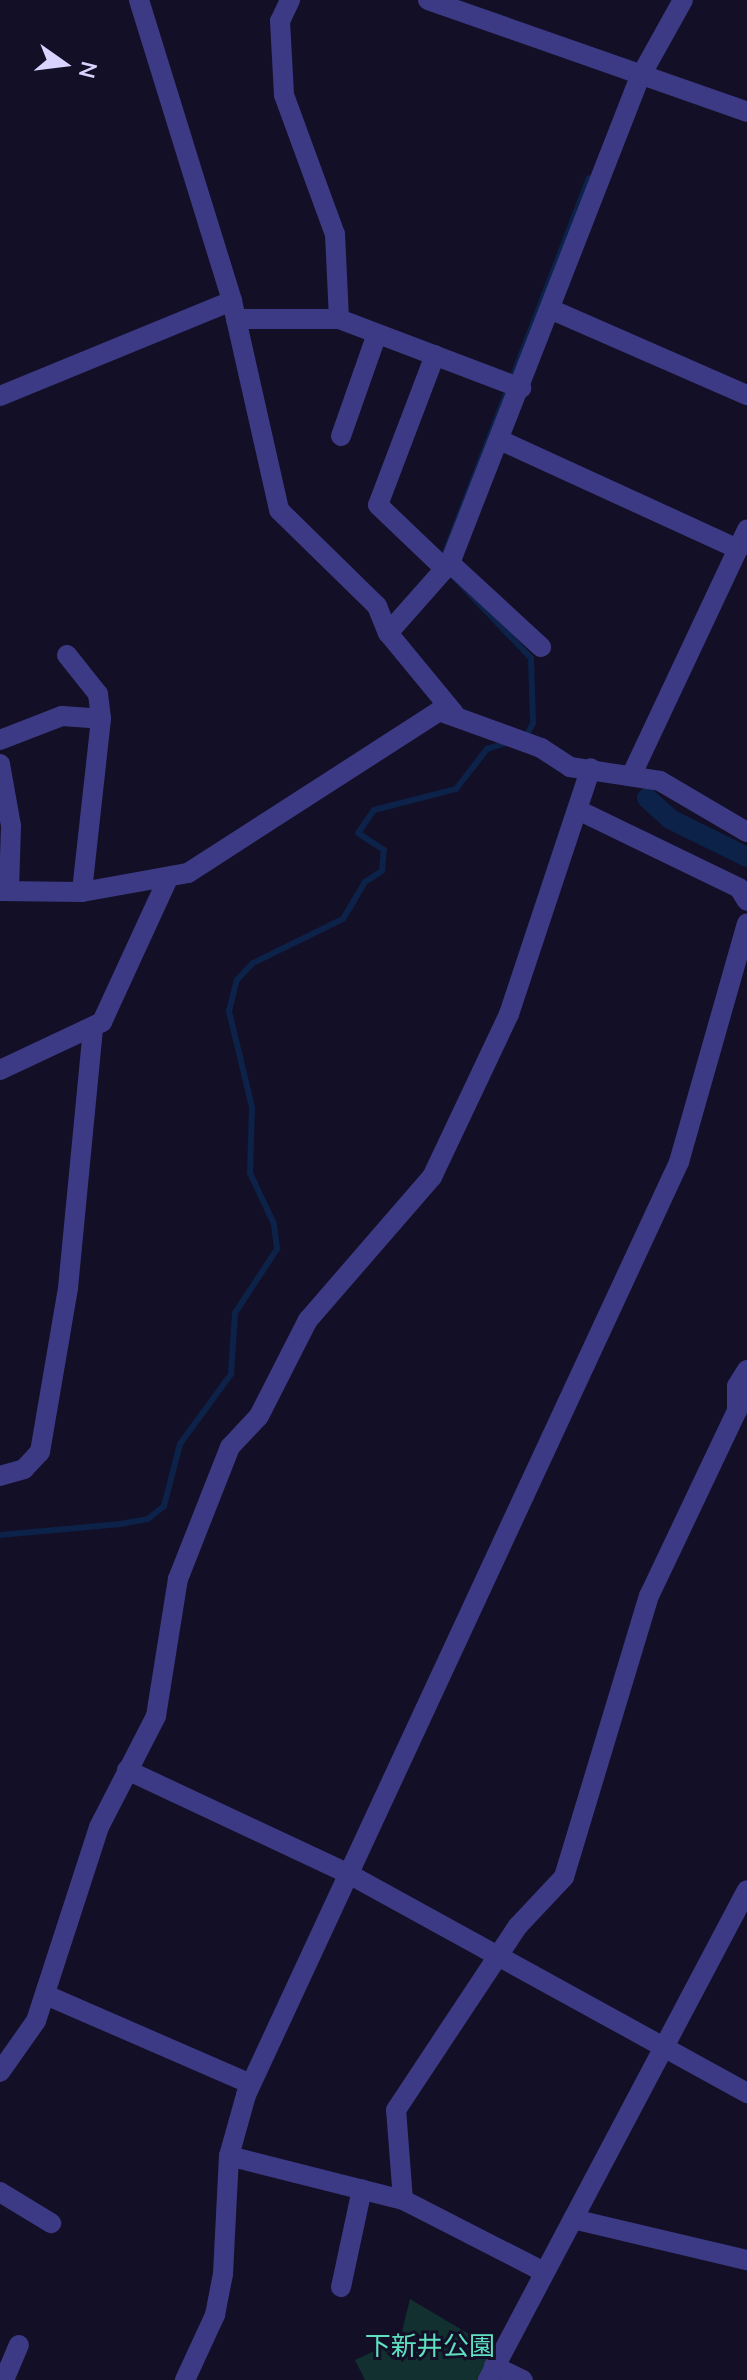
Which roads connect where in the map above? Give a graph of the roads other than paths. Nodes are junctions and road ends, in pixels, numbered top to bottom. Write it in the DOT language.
graph roads {
  1 [pos="139,0"];
  2 [pos="290,0"];
  3 [pos="428,0"];
  4 [pos="486,0"];
  5 [pos="683,0"];
  6 [pos="475,19"];
  7 [pos="639,79"];
  8 [pos="747,112"];
  9 [pos="550,309"];
  10 [pos="234,310"];
  11 [pos="339,319"];
  12 [pos="377,334"];
  13 [pos="435,355"];
  14 [pos="521,388"];
  15 [pos="747,395"];
  16 [pos="0,396"];
  17 [pos="341,436"];
  18 [pos="502,441"];
  19 [pos="741,551"];
  20 [pos="448,566"];
  21 [pos="388,633"];
  22 [pos="541,647"];
  23 [pos="67,655"];
  24 [pos="454,713"];
  25 [pos="101,719"];
  26 [pos="0,740"];
  27 [pos="0,764"];
  28 [pos="591,768"];
  29 [pos="633,772"];
  30 [pos="578,810"];
  31 [pos="747,832"];
  32 [pos="167,881"];
  33 [pos="5,891"];
  34 [pos="82,892"];
  35 [pos="747,901"];
  36 [pos="747,924"];
  37 [pos="93,1029"];
  38 [pos="0,1070"];
  39 [pos="747,1370"];
  40 [pos="0,1476"];
  41 [pos="127,1770"];
  42 [pos="347,1873"];
  43 [pos="747,1890"];
  44 [pos="500,1953"];
  45 [pos="46,1995"];
  46 [pos="664,2045"];
  47 [pos="0,2072"];
  48 [pos="251,2084"];
  49 [pos="747,2093"];
  50 [pos="229,2156"];
  51 [pos="362,2189"];
  52 [pos="0,2192"];
  53 [pos="403,2200"];
  54 [pos="573,2219"];
  55 [pos="51,2223"];
  56 [pos="747,2260"];
  57 [pos="542,2271"];
  58 [pos="341,2287"];
  59 [pos="19,2345"];
  60 [pos="491,2373"];
  61 [pos="4,2380"];
  62 [pos="185,2380"];
  63 [pos="523,2380"];
  1 -- 10 [label="street"];
  2 -- 11 [label="street"];
  3 -- 6 [label="street"];
  4 -- 6 [label="street"];
  5 -- 7 [label="street"];
  6 -- 7 [label="street"];
  7 -- 8 [label="street"];
  7 -- 9 [label="street"];
  9 -- 14 [label="street"];
  9 -- 15 [label="street"];
  10 -- 11 [label="street"];
  10 -- 16 [label="street"];
  10 -- 21 [label="street"];
  11 -- 12 [label="street"];
  12 -- 13 [label="street"];
  12 -- 17 [label="street"];
  13 -- 14 [label="street"];
  13 -- 20 [label="street"];
  14 -- 18 [label="street"];
  18 -- 19 [label="street"];
  18 -- 20 [label="street"];
  19 -- 29 [label="street"];
  20 -- 21 [label="street"];
  20 -- 22 [label="street"];
  21 -- 24 [label="street"];
  23 -- 25 [label="street"];
  24 -- 28 [label="street"];
  24 -- 32 [label="street"];
  25 -- 26 [label="street"];
  25 -- 34 [label="street"];
  27 -- 33 [label="street"];
  28 -- 29 [label="street"];
  28 -- 30 [label="street"];
  29 -- 31 [label="street"];
  30 -- 35 [label="street"];
  30 -- 41 [label="street"];
  32 -- 34 [label="street"];
  32 -- 37 [label="street"];
  33 -- 34 [label="street"];
  36 -- 42 [label="street"];
  37 -- 38 [label="street"];
  37 -- 40 [label="street"];
  39 -- 44 [label="street"];
  41 -- 42 [label="street"];
  41 -- 45 [label="street"];
  42 -- 44 [label="street"];
  42 -- 48 [label="street"];
  43 -- 46 [label="street"];
  44 -- 46 [label="street"];
  44 -- 53 [label="street"];
  45 -- 47 [label="street"];
  45 -- 48 [label="street"];
  46 -- 49 [label="street"];
  46 -- 54 [label="street"];
  48 -- 50 [label="street"];
  50 -- 51 [label="street"];
  50 -- 62 [label="street"];
  51 -- 53 [label="street"];
  51 -- 58 [label="street"];
  52 -- 55 [label="street"];
  53 -- 57 [label="street"];
  54 -- 56 [label="street"];
  54 -- 57 [label="street"];
  57 -- 60 [label="street"];
  59 -- 61 [label="street"];
  60 -- 63 [label="street"];
}
